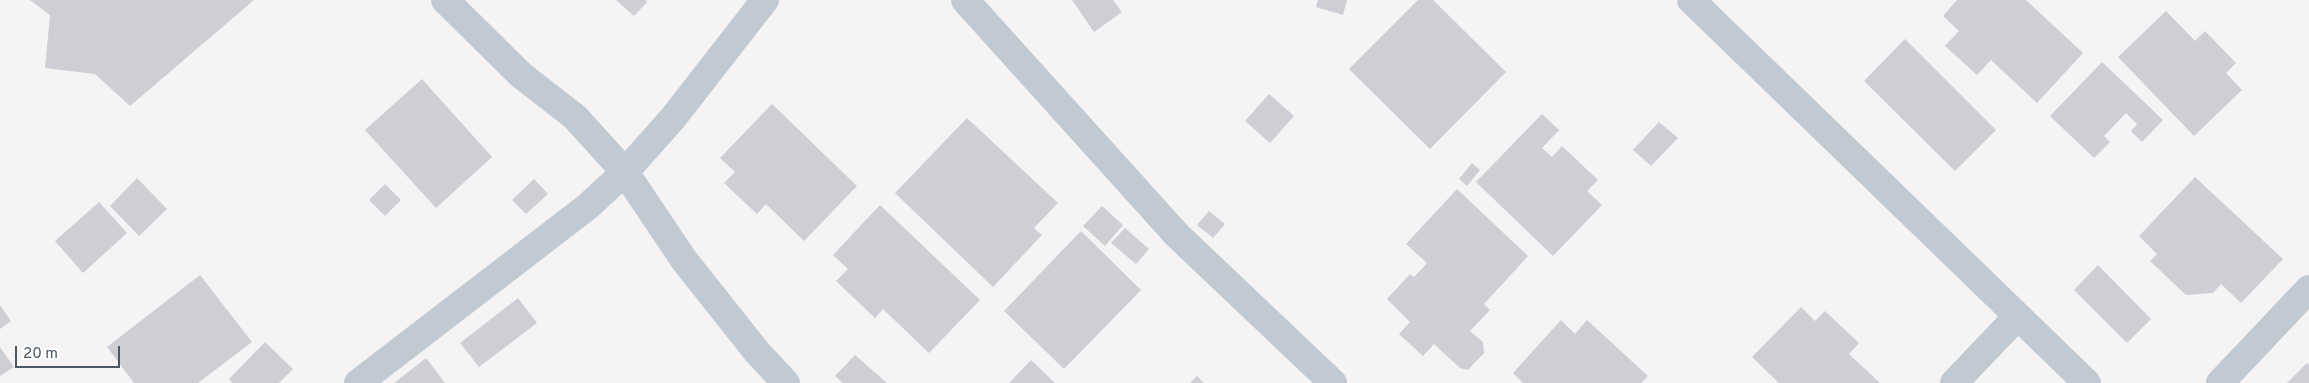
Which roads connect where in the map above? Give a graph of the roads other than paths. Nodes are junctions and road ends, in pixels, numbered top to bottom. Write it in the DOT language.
graph roads {
  1 [pos="445,0"];
  2 [pos="766,0"];
  3 [pos="965,0"];
  4 [pos="1692,0"];
  5 [pos="625,172"];
  6 [pos="2309,289"];
  7 [pos="2017,316"];
  8 [pos="358,383"];
  9 [pos="786,383"];
  10 [pos="1333,383"];
  11 [pos="1954,383"];
  12 [pos="2087,383"];
  13 [pos="2220,383"];
  1 -- 5 [label="street"];
  2 -- 5 [label="street"];
  3 -- 10 [label="street"];
  4 -- 7 [label="street"];
  5 -- 8 [label="street"];
  5 -- 9 [label="street"];
  6 -- 13 [label="street"];
  7 -- 11 [label="street"];
  7 -- 12 [label="street"];
}
